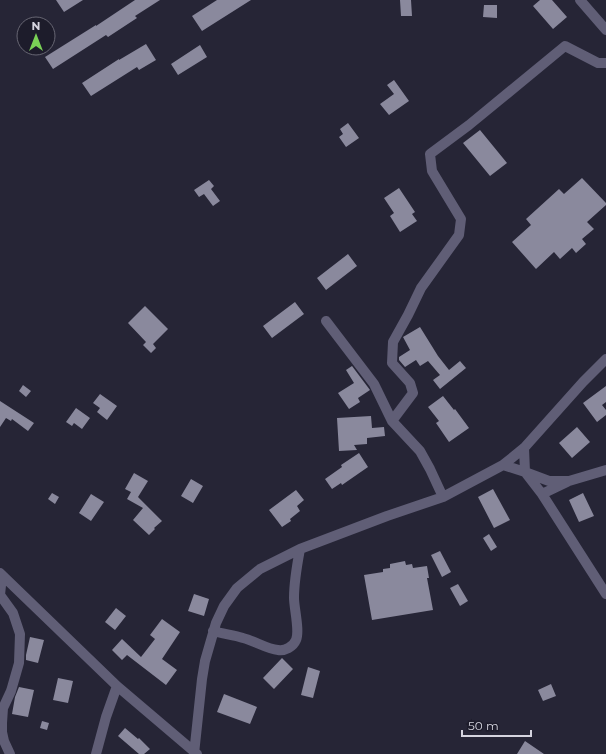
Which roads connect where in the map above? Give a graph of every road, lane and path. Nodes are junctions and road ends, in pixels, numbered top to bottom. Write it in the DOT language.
graph roads {
  1 [pos="580,0"];
  2 [pos="606,29"];
  3 [pos="606,63"];
  4 [pos="326,321"];
  5 [pos="606,359"];
  6 [pos="392,421"];
  7 [pos="524,448"];
  8 [pos="503,466"];
  9 [pos="606,470"];
  10 [pos="524,472"];
  11 [pos="569,481"];
  12 [pos="542,494"];
  13 [pos="443,497"];
  14 [pos="300,549"];
  15 [pos="1,574"];
  16 [pos="606,594"];
  17 [pos="213,631"];
  18 [pos="117,686"];
  19 [pos="195,753"];
  20 [pos="10,754"];
  21 [pos="96,754"];
  1 -- 2 [label="street"];
  3 -- 6 [label="street"];
  4 -- 6 [label="street"];
  5 -- 7 [label="street"];
  6 -- 13 [label="street"];
  7 -- 8 [label="street"];
  7 -- 10 [label="street"];
  8 -- 10 [label="street"];
  8 -- 13 [label="street"];
  9 -- 11 [label="street"];
  10 -- 11 [label="street"];
  10 -- 12 [label="street"];
  11 -- 12 [label="street"];
  12 -- 16 [label="street"];
  13 -- 14 [label="street"];
  14 -- 17 [label="street"];
  14 -- 17 [label="street"];
  15 -- 18 [label="street"];
  15 -- 20 [label="street"];
  17 -- 19 [label="street"];
  18 -- 19 [label="street"];
  18 -- 21 [label="street"];
}
